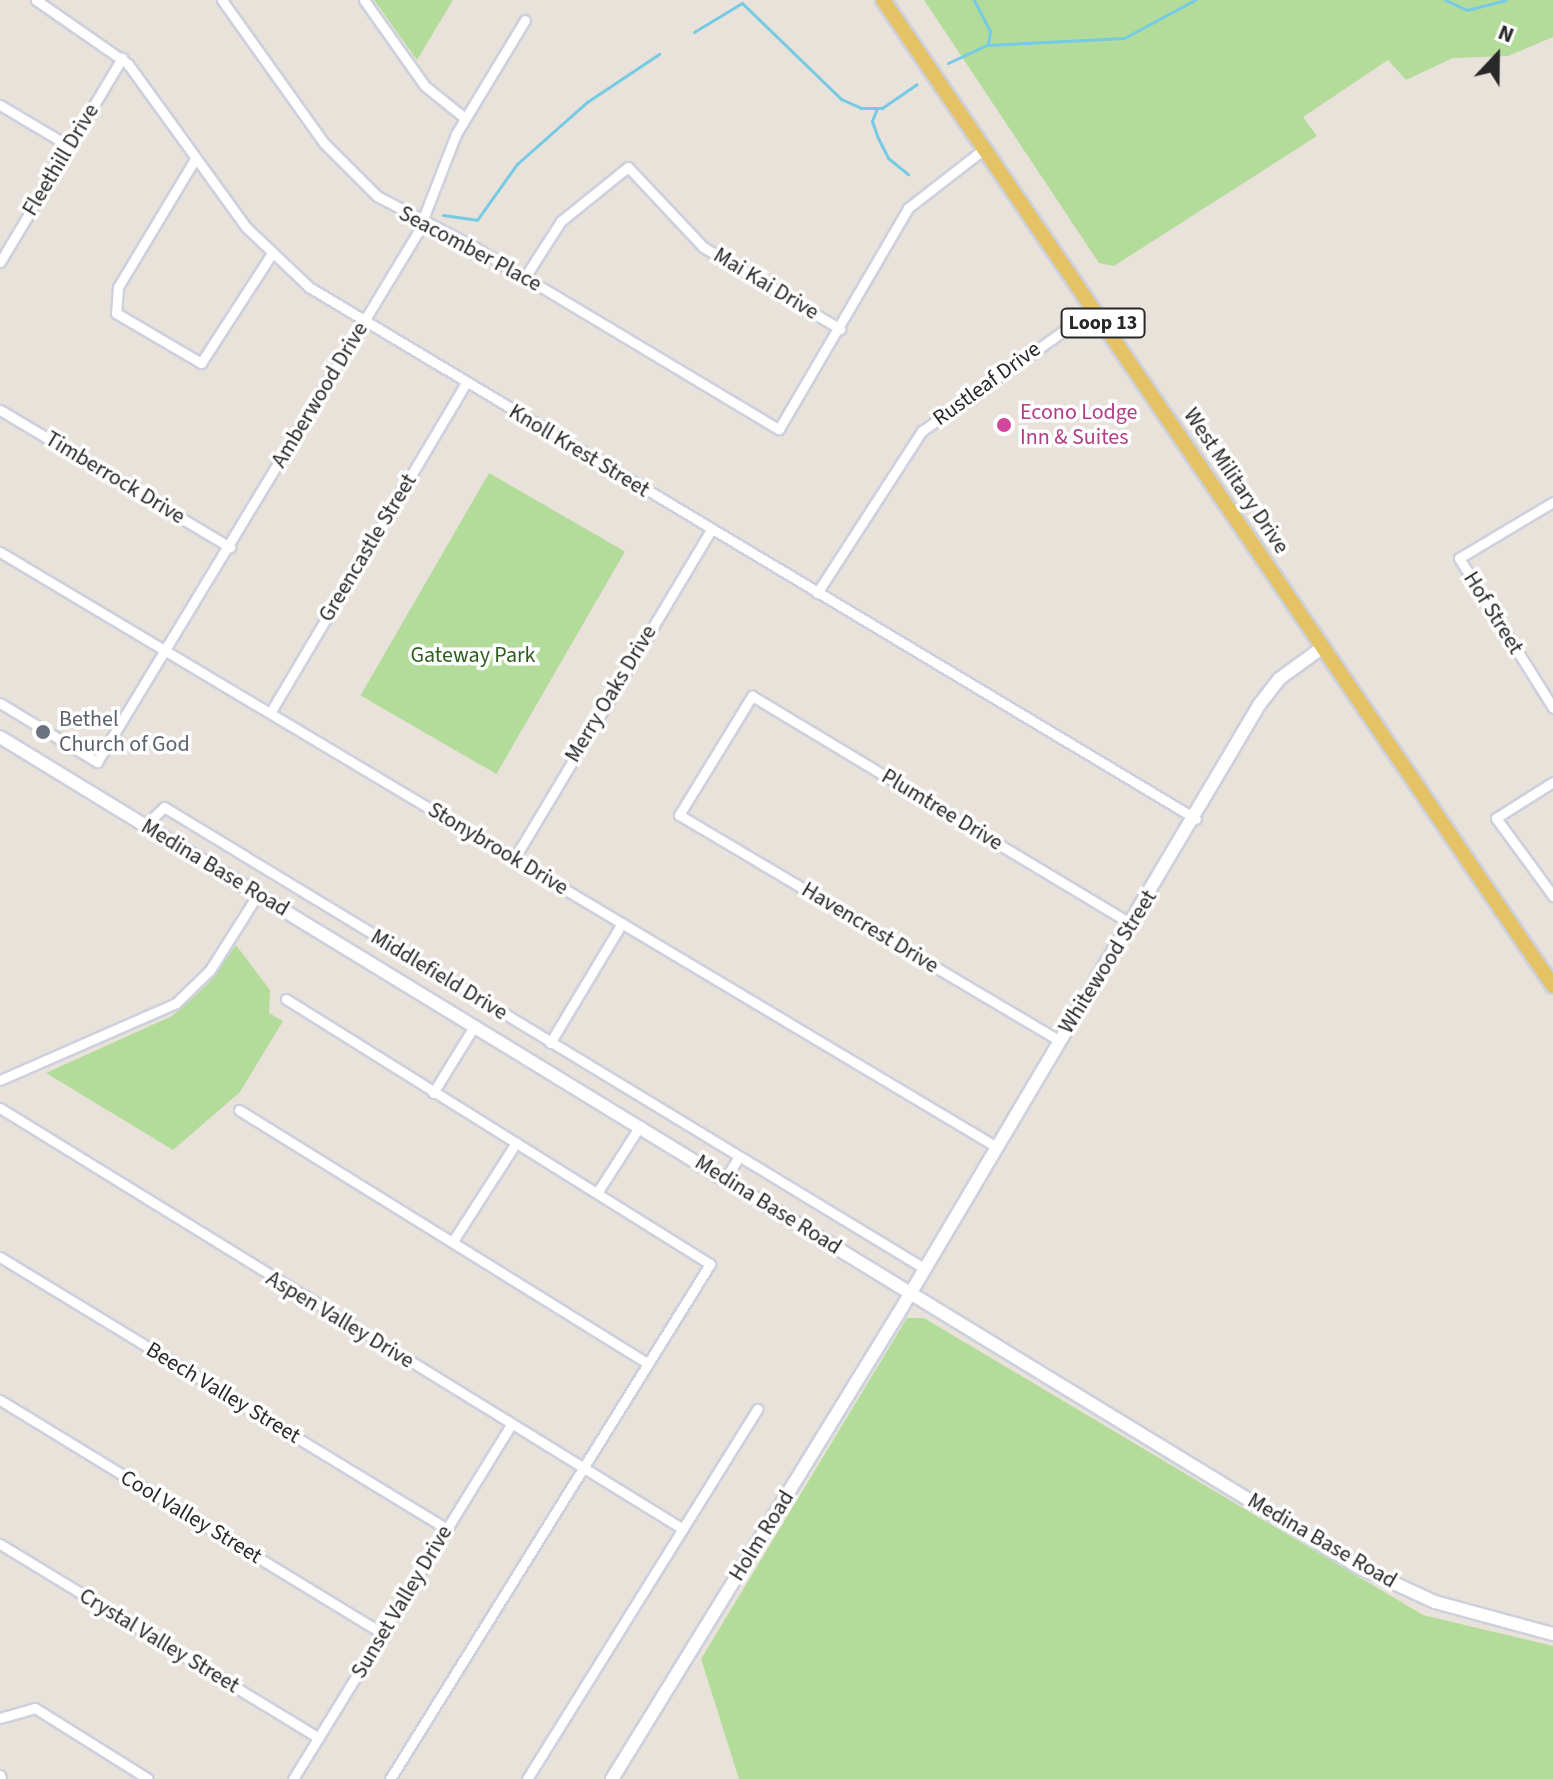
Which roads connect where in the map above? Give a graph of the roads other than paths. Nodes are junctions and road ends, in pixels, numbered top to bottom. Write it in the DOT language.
graph roads {
  1 [pos="36,0"];
  2 [pos="222,0"];
  3 [pos="364,0"];
  4 [pos="883,0"];
  5 [pos="525,20"];
  6 [pos="122,58"];
  7 [pos="0,105"];
  8 [pos="465,118"];
  9 [pos="69,146"];
  10 [pos="984,149"];
  11 [pos="195,159"];
  12 [pos="421,224"];
  13 [pos="271,255"];
  14 [pos="0,262"];
  15 [pos="525,277"];
  16 [pos="1094,309"];
  17 [pos="364,323"];
  18 [pos="840,329"];
  19 [pos="466,383"];
  20 [pos="0,410"];
  21 [pos="1549,504"];
  22 [pos="1553,518"];
  23 [pos="711,530"];
  24 [pos="230,547"];
  25 [pos="0,552"];
  26 [pos="817,593"];
  27 [pos="1323,647"];
  28 [pos="167,651"];
  29 [pos="0,703"];
  30 [pos="1553,708"];
  31 [pos="270,713"];
  32 [pos="0,737"];
  33 [pos="1553,782"];
  34 [pos="679,815"];
  35 [pos="1196,819"];
  36 [pos="145,825"];
  37 [pos="514,859"];
  38 [pos="258,894"];
  39 [pos="1553,896"];
  40 [pos="622,923"];
  41 [pos="1132,924"];
  42 [pos="1553,986"];
  43 [pos="286,999"];
  44 [pos="473,1028"];
  45 [pos="1060,1041"];
  46 [pos="550,1043"];
  47 [pos="0,1080"];
  48 [pos="433,1093"];
  49 [pos="0,1108"];
  50 [pos="239,1110"];
  51 [pos="640,1126"];
  52 [pos="516,1143"];
  53 [pos="995,1146"];
  54 [pos="738,1158"];
  55 [pos="725,1179"];
  56 [pos="597,1193"];
  57 [pos="453,1241"];
  58 [pos="0,1257"];
  59 [pos="922,1267"];
  60 [pos="908,1291"];
  61 [pos="648,1364"];
  62 [pos="0,1400"];
  63 [pos="757,1409"];
  64 [pos="511,1424"];
  65 [pos="584,1469"];
  66 [pos="447,1529"];
  67 [pos="683,1529"];
  68 [pos="0,1544"];
  69 [pos="383,1634"];
  70 [pos="1553,1634"];
  71 [pos="0,1718"];
  72 [pos="319,1738"];
  73 [pos="148,1779"];
  74 [pos="293,1779"];
  75 [pos="390,1779"];
  76 [pos="527,1779"];
  77 [pos="612,1779"];
  1 -- 6 [label="street, Knoll Krest Street"];
  2 -- 12 [label="street, Seacomber Place"];
  3 -- 8 [label="street"];
  4 -- 10 [label="main road, West Military Drive / Loop 13"];
  5 -- 8 [label="street, Amberwood Drive"];
  6 -- 9 [label="street, Fleethill Drive"];
  6 -- 11 [label="street, Knoll Krest Street"];
  7 -- 9 [label="street"];
  8 -- 12 [label="street, Amberwood Drive"];
  9 -- 14 [label="street, Fleethill Drive"];
  10 -- 16 [label="main road, West Military Drive / Loop 13"];
  10 -- 18 [label="street"];
  11 -- 13 [label="street, Knoll Krest Street"];
  11 -- 13 [label="street"];
  12 -- 15 [label="street, Seacomber Place"];
  12 -- 17 [label="street, Amberwood Drive"];
  13 -- 17 [label="street, Knoll Krest Street"];
  15 -- 18 [label="street, Seacomber Place"];
  15 -- 18 [label="street, Mai Kai Drive"];
  16 -- 26 [label="street, Rustleaf Drive"];
  16 -- 27 [label="main road, West Military Drive / Loop 13"];
  17 -- 19 [label="street, Knoll Krest Street"];
  17 -- 24 [label="street, Amberwood Drive"];
  19 -- 23 [label="street, Knoll Krest Street"];
  19 -- 31 [label="street, Greencastle Street"];
  20 -- 24 [label="street, Timberrock Drive"];
  21 -- 22 [label="street"];
  21 -- 30 [label="street, Hof Street"];
  23 -- 26 [label="street, Knoll Krest Street"];
  23 -- 37 [label="street, Merry Oaks Drive"];
  24 -- 28 [label="street, Amberwood Drive"];
  25 -- 28 [label="street, Stonybrook Drive"];
  26 -- 35 [label="street, Knoll Krest Street"];
  27 -- 35 [label="street, Whitewood Street"];
  27 -- 42 [label="main road, West Military Drive / Loop 13"];
  28 -- 29 [label="street, Amberwood Drive"];
  28 -- 31 [label="street, Stonybrook Drive"];
  31 -- 37 [label="street, Stonybrook Drive"];
  32 -- 36 [label="street, Medina Base Road"];
  33 -- 39 [label="street"];
  34 -- 41 [label="street, Plumtree Drive"];
  34 -- 45 [label="street, Havencrest Drive"];
  35 -- 41 [label="street, Whitewood Street"];
  36 -- 38 [label="street, Medina Base Road"];
  36 -- 46 [label="street, Middlefield Drive"];
  37 -- 40 [label="street, Stonybrook Drive"];
  38 -- 44 [label="street, Medina Base Road"];
  38 -- 47 [label="street"];
  40 -- 46 [label="street"];
  40 -- 53 [label="street, Stonybrook Drive"];
  41 -- 45 [label="street, Whitewood Street"];
  43 -- 48 [label="street"];
  44 -- 48 [label="street"];
  44 -- 51 [label="street, Medina Base Road"];
  45 -- 53 [label="street, Whitewood Street"];
  46 -- 54 [label="street, Middlefield Drive"];
  48 -- 52 [label="street"];
  49 -- 64 [label="street, Aspen Valley Drive"];
  50 -- 57 [label="street"];
  51 -- 55 [label="street, Medina Base Road"];
  51 -- 56 [label="street"];
  52 -- 56 [label="street"];
  52 -- 57 [label="street"];
  53 -- 59 [label="street, Whitewood Street"];
  54 -- 55 [label="street"];
  54 -- 59 [label="street, Middlefield Drive"];
  55 -- 60 [label="street, Medina Base Road"];
  56 -- 61 [label="street"];
  57 -- 61 [label="street"];
  58 -- 66 [label="street, Beech Valley Street"];
  59 -- 60 [label="street, Whitewood Street"];
  60 -- 70 [label="street, Medina Base Road"];
  60 -- 77 [label="street, Holm Road"];
  61 -- 65 [label="street"];
  62 -- 69 [label="street, Cool Valley Street"];
  63 -- 67 [label="street"];
  64 -- 65 [label="street, Aspen Valley Drive"];
  64 -- 66 [label="street, Sunset Valley Drive"];
  65 -- 67 [label="street, Aspen Valley Drive"];
  65 -- 75 [label="street"];
  66 -- 69 [label="street, Sunset Valley Drive"];
  67 -- 76 [label="street"];
  68 -- 72 [label="street, Crystal Valley Street"];
  69 -- 72 [label="street, Sunset Valley Drive"];
  71 -- 73 [label="street"];
  72 -- 74 [label="street, Sunset Valley Drive"];
}
